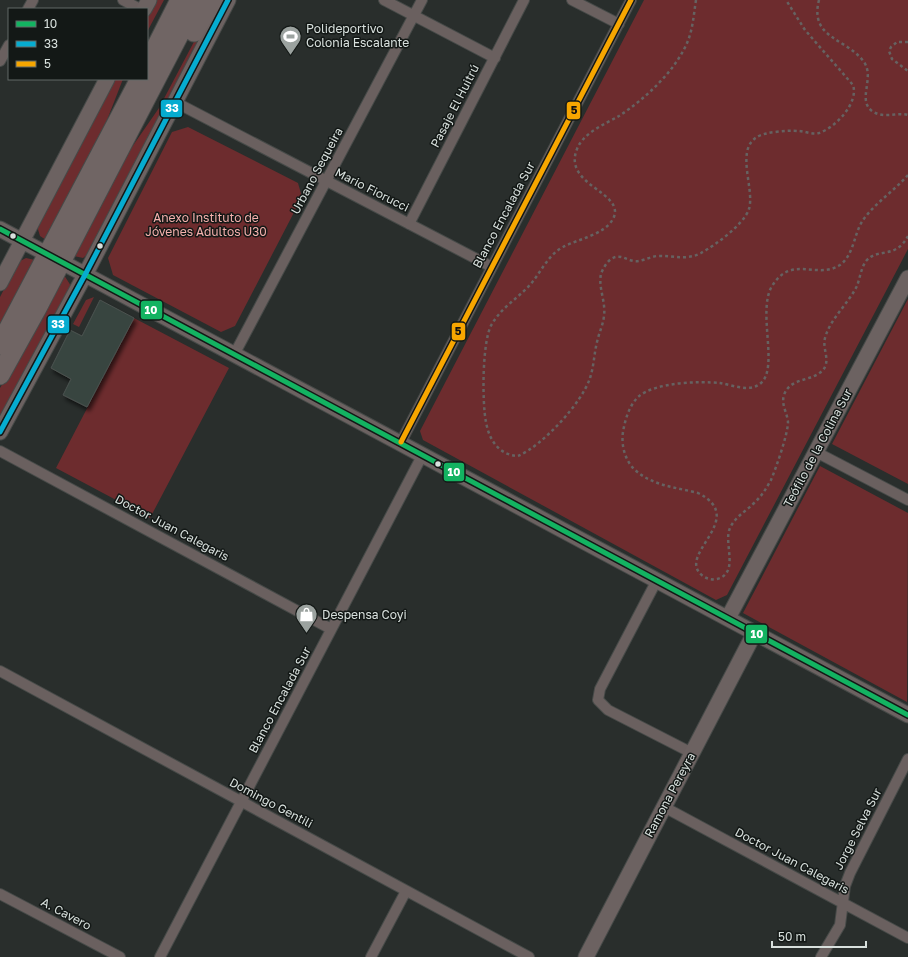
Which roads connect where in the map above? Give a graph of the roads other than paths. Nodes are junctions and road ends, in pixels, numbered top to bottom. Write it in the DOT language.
graph roads {
  1 [pos="123,0"];
  2 [pos="169,0"];
  3 [pos="180,0"];
  4 [pos="197,0"];
  5 [pos="216,0"];
  6 [pos="228,0"];
  7 [pos="384,0"];
  8 [pos="422,0"];
  9 [pos="524,0"];
  10 [pos="572,0"];
  11 [pos="631,0"];
  12 [pos="138,8"];
  13 [pos="414,15"];
  14 [pos="619,24"];
  15 [pos="148,41"];
  16 [pos="8,47"];
  17 [pos="495,58"];
  18 [pos="0,61"];
  19 [pos="148,63"];
  20 [pos="106,80"];
  21 [pos="129,80"];
  22 [pos="140,80"];
  23 [pos="175,102"];
  24 [pos="105,162"];
  25 [pos="326,181"];
  26 [pos="409,224"];
  27 [pos="0,229"];
  28 [pos="22,240"];
  29 [pos="56,257"];
  30 [pos="492,267"];
  31 [pos="86,273"];
  32 [pos="908,278"];
  33 [pos="0,283"];
  34 [pos="0,345"];
  35 [pos="235,353"];
  36 [pos="0,375"];
  37 [pos="0,432"];
  38 [pos="401,442"];
  39 [pos="0,451"];
  40 [pos="816,452"];
  41 [pos="423,454"];
  42 [pos="908,500"];
  43 [pos="657,580"];
  44 [pos="728,618"];
  45 [pos="332,629"];
  46 [pos="755,632"];
  47 [pos="0,671"];
  48 [pos="908,715"];
  49 [pos="692,753"];
  50 [pos="908,759"];
  51 [pos="241,802"];
  52 [pos="664,807"];
  53 [pos="406,891"];
  54 [pos="0,894"];
  55 [pos="843,904"];
  56 [pos="908,938"];
  57 [pos="120,957"];
  58 [pos="160,957"];
  59 [pos="371,957"];
  60 [pos="529,957"];
  61 [pos="586,957"];
  62 [pos="821,957"];
  1 -- 12 [label="street"];
  2 -- 15 [label="highway"];
  3 -- 19 [label="highway"];
  4 -- 24 [label="highway"];
  5 -- 24 [label="highway"];
  6 -- 23 [label="street"];
  7 -- 13 [label="street"];
  8 -- 13 [label="street, Urbano Sequeira"];
  9 -- 17 [label="street, Pasaje El Huitrú"];
  10 -- 14 [label="street"];
  11 -- 14 [label="street, Blanco Encalada Sur"];
  13 -- 17 [label="street"];
  13 -- 25 [label="street, Urbano Sequeira"];
  14 -- 30 [label="street, Blanco Encalada Sur"];
  16 -- 18 [label="street"];
  17 -- 26 [label="street, Pasaje El Huitrú"];
  20 -- 28 [label="street"];
  21 -- 24 [label="highway"];
  22 -- 24 [label="highway"];
  23 -- 25 [label="street, Mario Fiorucci"];
  23 -- 31 [label="street"];
  24 -- 29 [label="highway"];
  25 -- 26 [label="street, Mario Fiorucci"];
  25 -- 35 [label="street, Urbano Sequeira"];
  26 -- 30 [label="street, Mario Fiorucci"];
  27 -- 28 [label="street"];
  28 -- 29 [label="street"];
  28 -- 33 [label="street"];
  29 -- 31 [label="street"];
  29 -- 34 [label="highway"];
  29 -- 36 [label="highway"];
  30 -- 38 [label="street, Blanco Encalada Sur"];
  31 -- 35 [label="street"];
  31 -- 37 [label="street"];
  32 -- 40 [label="street, Teófilo de la Colina Sur"];
  35 -- 38 [label="street"];
  38 -- 41 [label="street"];
  39 -- 45 [label="street, Doctor Juan Calegaris"];
  40 -- 42 [label="street"];
  40 -- 44 [label="street, Teófilo de la Colina Sur"];
  41 -- 43 [label="street"];
  41 -- 45 [label="street, Blanco Encalada Sur"];
  43 -- 44 [label="street"];
  43 -- 49 [label="street"];
  44 -- 46 [label="street"];
  45 -- 51 [label="street, Blanco Encalada Sur"];
  46 -- 48 [label="street"];
  46 -- 49 [label="street, Ramona Pereyra"];
  47 -- 51 [label="street, Domingo Gentili"];
  49 -- 52 [label="street, Ramona Pereyra"];
  50 -- 55 [label="street, Jorge Selva Sur"];
  51 -- 53 [label="street, Domingo Gentili"];
  51 -- 58 [label="street, Blanco Encalada Sur"];
  52 -- 55 [label="street, Doctor Juan Calegaris"];
  52 -- 61 [label="street, Ramona Pereyra"];
  53 -- 59 [label="street"];
  53 -- 60 [label="street, Domingo Gentili"];
  54 -- 57 [label="street, A. Cavero"];
  55 -- 56 [label="street, Doctor Juan Calegaris"];
  55 -- 62 [label="street, Jorge Selva Sur"];
}
